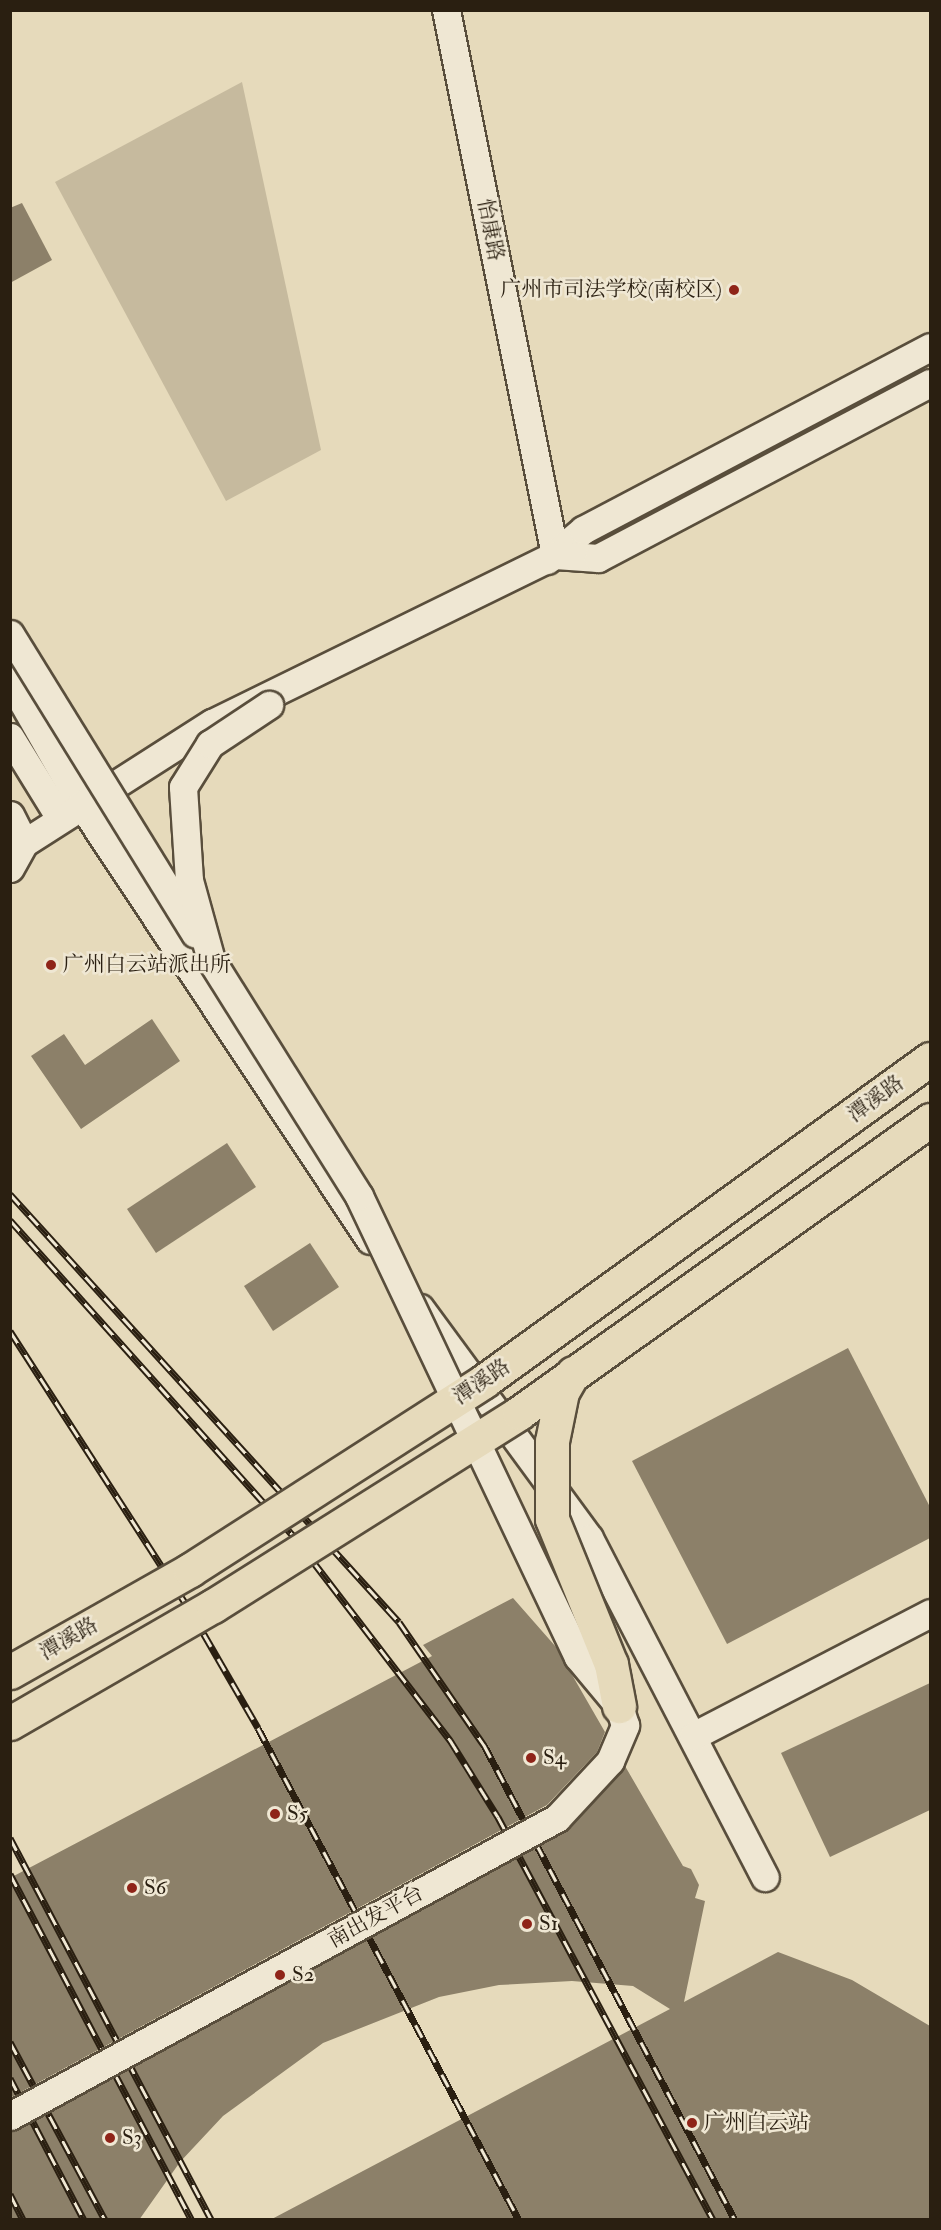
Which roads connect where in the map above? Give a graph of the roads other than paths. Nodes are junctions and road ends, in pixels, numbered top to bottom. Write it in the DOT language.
graph roads {
  1 [pos="446,10"];
  2 [pos="930,347"];
  3 [pos="930,383"];
  4 [pos="555,555"];
  5 [pos="10,634"];
  6 [pos="10,680"];
  7 [pos="10,736"];
  8 [pos="70,811"];
  9 [pos="10,815"];
  10 [pos="24,843"];
  11 [pos="10,868"];
  12 [pos="211,960"];
  13 [pos="930,1059"];
  14 [pos="930,1101"];
  15 [pos="930,1120"];
  16 [pos="930,1613"];
  17 [pos="10,1672"];
  18 [pos="619,1706"];
  19 [pos="10,1723"];
  20 [pos="693,1736"];
  21 [pos="765,1877"];
  22 [pos="10,2116"];
  1 -- 4 [label="street, 怡康路"];
  2 -- 4 [label="street"];
  3 -- 4 [label="street"];
  4 -- 8 [label="street"];
  4 -- 12 [label="street, bridge"];
  5 -- 12 [label="street, bridge"];
  6 -- 8 [label="street"];
  7 -- 8 [label="street"];
  8 -- 10 [label="street"];
  8 -- 20 [label="street"];
  9 -- 10 [label="street"];
  10 -- 11 [label="street"];
  12 -- 18 [label="street, bridge"];
  13 -- 17 [label="main road, 潭溪路, bridge"];
  14 -- 18 [label="main road, bridge"];
  15 -- 19 [label="main road, 潭溪路, bridge"];
  16 -- 20 [label="street"];
  18 -- 22 [label="street, 南出发平台, bridge"];
  20 -- 21 [label="street"];
}
